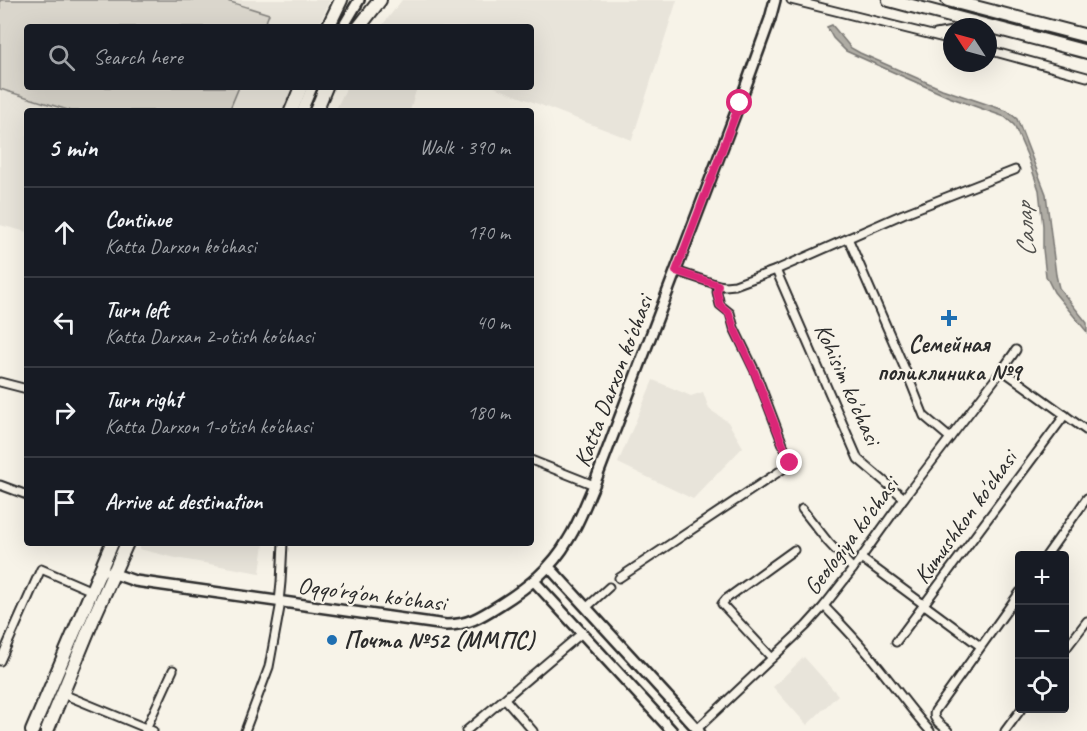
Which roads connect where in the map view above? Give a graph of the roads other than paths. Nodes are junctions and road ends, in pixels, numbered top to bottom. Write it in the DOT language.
graph roads {
  1 [pos="341,0"];
  2 [pos="359,0"];
  3 [pos="372,0"];
  4 [pos="380,0"];
  5 [pos="776,0"];
  6 [pos="889,0"];
  7 [pos="948,0"];
  8 [pos="794,1"];
  9 [pos="957,18"];
  10 [pos="329,24"];
  11 [pos="345,24"];
  12 [pos="360,24"];
  13 [pos="360,24"];
  14 [pos="997,29"];
  15 [pos="943,33"];
  16 [pos="931,35"];
  17 [pos="1087,36"];
  18 [pos="943,38"];
  19 [pos="997,52"];
  20 [pos="1087,52"];
  21 [pos="1087,77"];
  22 [pos="300,90"];
  23 [pos="311,90"];
  24 [pos="325,90"];
  25 [pos="292,108"];
  26 [pos="303,108"];
  27 [pos="317,108"];
  28 [pos="1015,170"];
  29 [pos="848,238"];
  30 [pos="776,270"];
  31 [pos="676,271"];
  32 [pos="718,285"];
  33 [pos="1016,350"];
  34 [pos="1002,370"];
  35 [pos="0,382"];
  36 [pos="24,388"];
  37 [pos="1065,415"];
  38 [pos="1087,431"];
  39 [pos="950,438"];
  40 [pos="534,461"];
  41 [pos="0,485"];
  42 [pos="594,485"];
  43 [pos="24,494"];
  44 [pos="904,498"];
  45 [pos="1087,498"];
  46 [pos="802,509"];
  47 [pos="111,546"];
  48 [pos="124,546"];
  49 [pos="283,546"];
  50 [pos="794,550"];
  51 [pos="1049,551"];
  52 [pos="861,558"];
  53 [pos="549,567"];
  54 [pos="101,568"];
  55 [pos="853,569"];
  56 [pos="114,574"];
  57 [pos="619,578"];
  58 [pos="534,581"];
  59 [pos="609,587"];
  60 [pos="92,591"];
  61 [pos="1015,599"];
  62 [pos="280,602"];
  63 [pos="924,605"];
  64 [pos="824,606"];
  65 [pos="586,608"];
  66 [pos="1087,621"];
  67 [pos="582,633"];
  68 [pos="896,642"];
  69 [pos="980,646"];
  70 [pos="1069,646"];
  71 [pos="772,658"];
  72 [pos="0,661"];
  73 [pos="172,669"];
  74 [pos="63,694"];
  75 [pos="505,699"];
  76 [pos="1018,713"];
  77 [pos="148,730"];
  78 [pos="698,730"];
  79 [pos="32,731"];
  80 [pos="47,731"];
  81 [pos="245,731"];
  82 [pos="466,731"];
  83 [pos="533,731"];
  84 [pos="672,731"];
  85 [pos="930,731"];
  86 [pos="948,731"];
  87 [pos="1005,731"];
  1 -- 10 [label="highway"];
  2 -- 11 [label="main road"];
  3 -- 12 [label="main road"];
  4 -- 13 [label="highway"];
  5 -- 31 [label="main road, Katta Darxon ko'chasi"];
  6 -- 9 [label="highway"];
  7 -- 17 [label="highway"];
  8 -- 16 [label="street"];
  14 -- 20 [label="highway"];
  15 -- 16 [label="street"];
  16 -- 18 [label="street"];
  19 -- 21 [label="street"];
  22 -- 25 [label="highway"];
  23 -- 26 [label="main road"];
  24 -- 27 [label="highway"];
  28 -- 29 [label="street"];
  29 -- 30 [label="street"];
  29 -- 39 [label="street"];
  30 -- 32 [label="street"];
  30 -- 44 [label="street, Kohisim ko'chasi"];
  31 -- 32 [label="street"];
  31 -- 42 [label="main road, Katta Darxon ko'chasi"];
  32 -- 57 [label="street"];
  33 -- 34 [label="street, Geologiya ko'chasi"];
  34 -- 37 [label="street"];
  34 -- 39 [label="street, Geologiya ko'chasi"];
  35 -- 36 [label="street"];
  37 -- 38 [label="street"];
  37 -- 63 [label="street, Kumushkon ko'chasi"];
  39 -- 44 [label="street, Geologiya ko'chasi"];
  40 -- 42 [label="street"];
  41 -- 43 [label="street"];
  42 -- 53 [label="main road, Katta Darxon ko'chasi"];
  44 -- 52 [label="street, Geologiya ko'chasi"];
  45 -- 51 [label="street"];
  46 -- 55 [label="street"];
  47 -- 54 [label="highway"];
  48 -- 56 [label="highway"];
  49 -- 62 [label="street"];
  50 -- 71 [label="street"];
  52 -- 55 [label="street, Geologiya ko'chasi"];
  52 -- 63 [label="street"];
  53 -- 58 [label="main road, Katta Darxon ko'chasi"];
  53 -- 65 [label="main road"];
  54 -- 56 [label="main road, Oqqo'rg'on ko'chasi"];
  54 -- 60 [label="highway"];
  55 -- 64 [label="street, Geologiya ko'chasi"];
  56 -- 62 [label="main road, Oqqo'rg'on ko'chasi"];
  56 -- 74 [label="highway"];
  58 -- 62 [label="main road, Oqqo'rg'on ko'chasi"];
  58 -- 67 [label="main road"];
  59 -- 65 [label="street"];
  60 -- 72 [label="street"];
  60 -- 79 [label="highway"];
  61 -- 69 [label="street"];
  62 -- 81 [label="street"];
  63 -- 68 [label="street, Kumushkon ko'chasi"];
  63 -- 69 [label="street"];
  64 -- 71 [label="street, Geologiya ko'chasi"];
  64 -- 85 [label="street"];
  65 -- 78 [label="main road"];
  66 -- 70 [label="street"];
  67 -- 75 [label="street"];
  67 -- 84 [label="main road"];
  69 -- 86 [label="street"];
  71 -- 78 [label="street, Geologiya ko'chasi"];
  73 -- 77 [label="street"];
  74 -- 77 [label="street"];
  74 -- 80 [label="highway"];
  75 -- 82 [label="street"];
  75 -- 83 [label="street"];
  76 -- 87 [label="street"];
}
